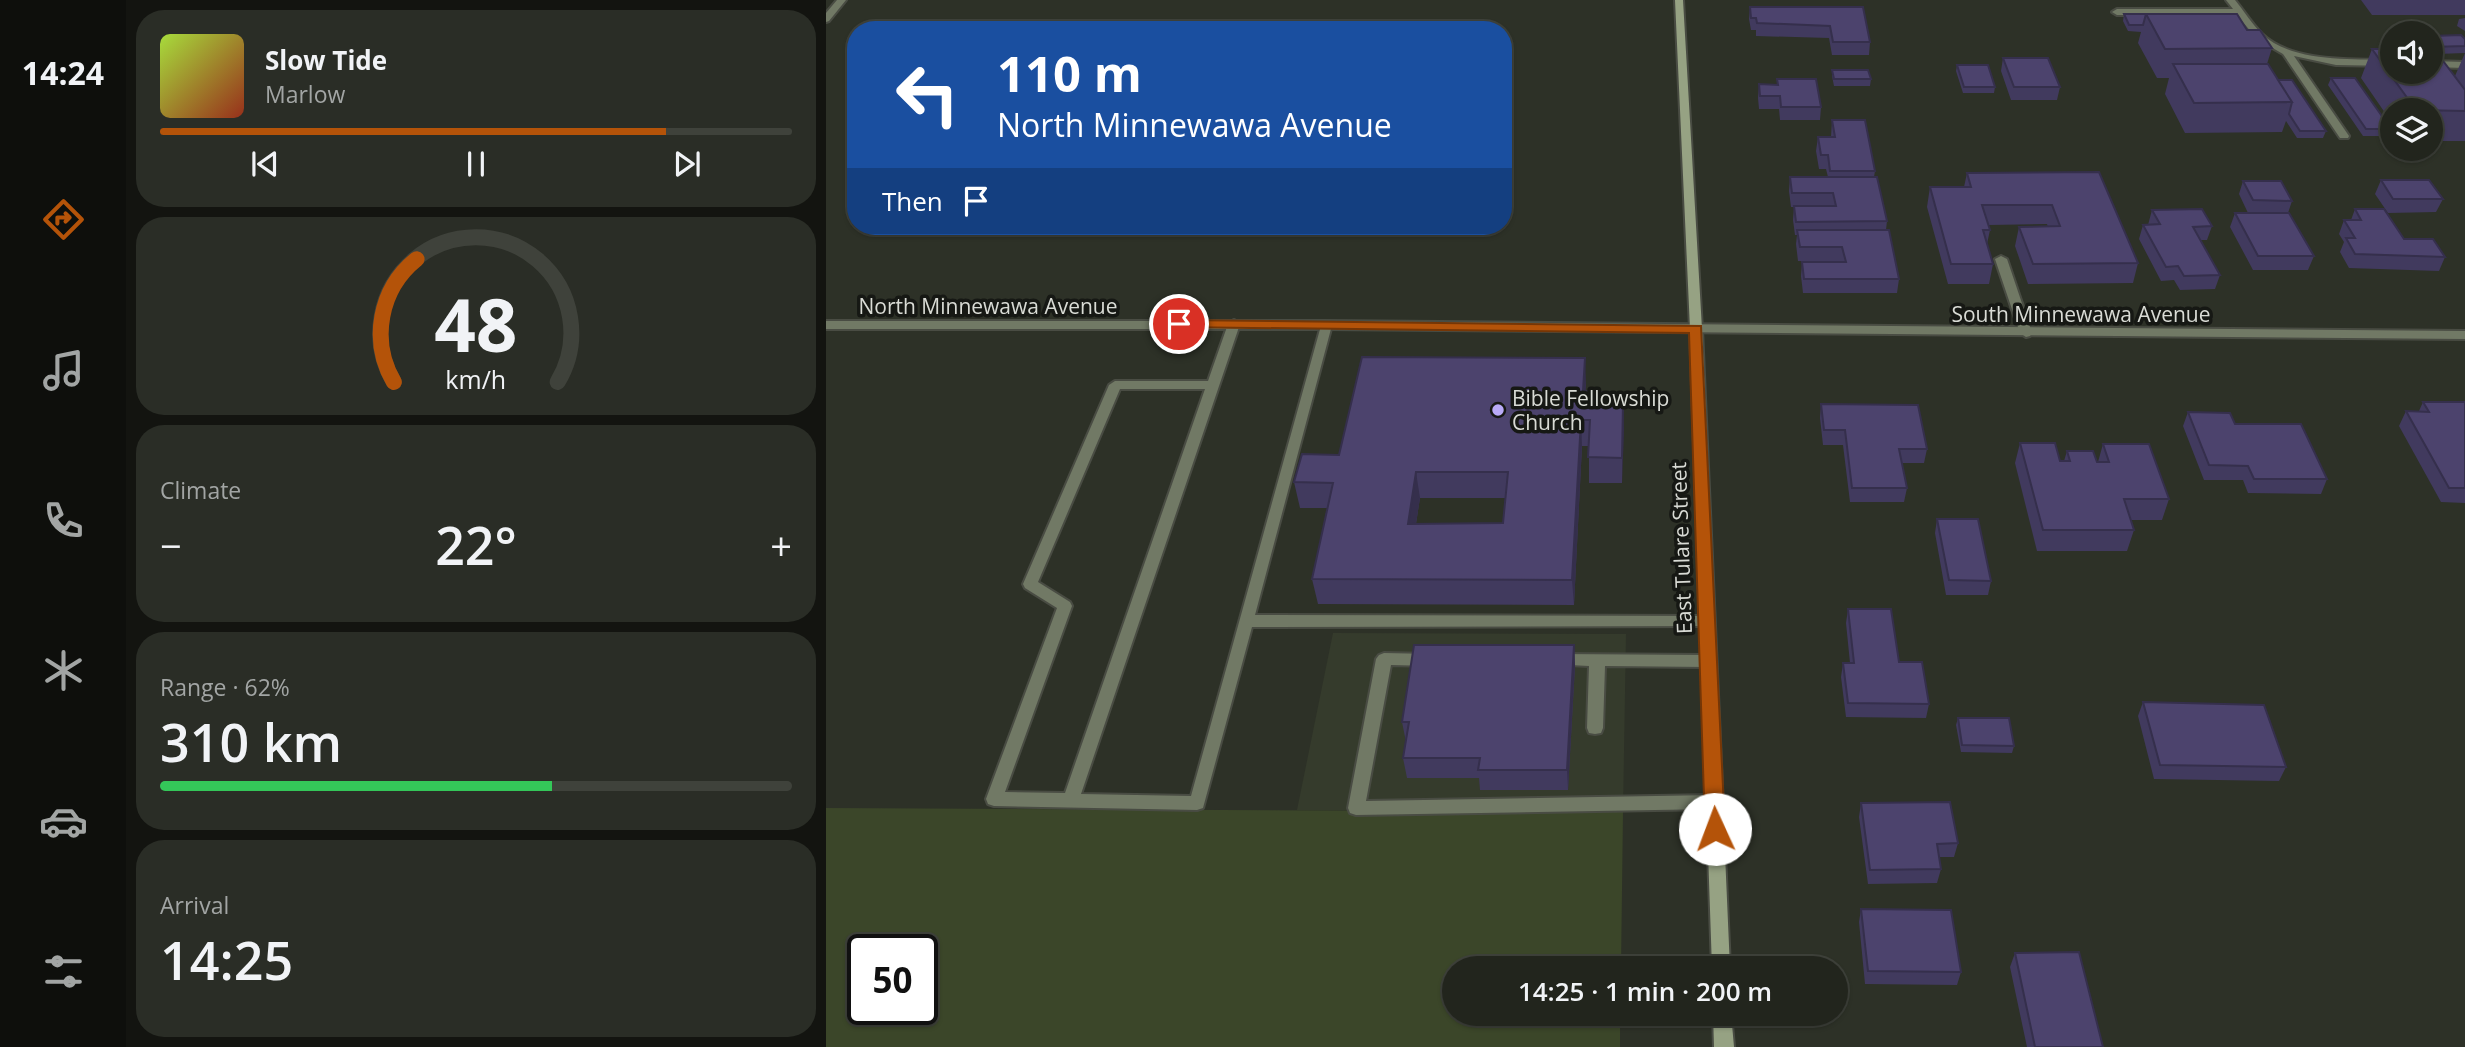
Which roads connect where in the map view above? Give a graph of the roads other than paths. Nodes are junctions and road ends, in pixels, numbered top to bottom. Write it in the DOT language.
graph roads {
  1 [pos="842,0"];
  2 [pos="1679,0"];
  3 [pos="2230,0"];
  4 [pos="2117,12"];
  5 [pos="2238,12"];
  6 [pos="826,19"];
  7 [pos="2286,52"];
  8 [pos="2380,63"];
  9 [pos="2443,64"];
  10 [pos="2465,65"];
  11 [pos="2344,136"];
  12 [pos="2001,259"];
  13 [pos="1234,324"];
  14 [pos="1326,324"];
  15 [pos="826,325"];
  16 [pos="1696,329"];
  17 [pos="2026,333"];
  18 [pos="2465,335"];
  19 [pos="1213,385"];
  20 [pos="1245,621"];
  21 [pos="1707,622"];
  22 [pos="1451,660"];
  23 [pos="1544,660"];
  24 [pos="1597,660"];
  25 [pos="1708,661"];
  26 [pos="1595,728"];
  27 [pos="1071,800"];
  28 [pos="1714,802"];
  29 [pos="1720,956"];
  30 [pos="1723,1026"];
  31 [pos="1724,1047"];
  1 -- 6 [label="street"];
  2 -- 16 [label="main road, East Tulare Street"];
  3 -- 5 [label="street"];
  4 -- 5 [label="street"];
  5 -- 7 [label="street"];
  7 -- 8 [label="street"];
  7 -- 11 [label="street"];
  9 -- 10 [label="street"];
  12 -- 17 [label="street"];
  13 -- 14 [label="street, North Minnewawa Avenue"];
  13 -- 15 [label="street, North Minnewawa Avenue"];
  13 -- 19 [label="street"];
  14 -- 16 [label="street, North Minnewawa Avenue"];
  14 -- 20 [label="street"];
  16 -- 17 [label="street, South Minnewawa Avenue"];
  16 -- 21 [label="main road, East Tulare Street"];
  17 -- 18 [label="street, South Minnewawa Avenue"];
  19 -- 27 [label="street"];
  19 -- 27 [label="street"];
  20 -- 21 [label="street"];
  20 -- 27 [label="street"];
  21 -- 25 [label="main road, East Tulare Street"];
  22 -- 28 [label="street"];
  23 -- 24 [label="street"];
  24 -- 25 [label="street"];
  24 -- 26 [label="street"];
  25 -- 28 [label="main road, East Tulare Street"];
  28 -- 29 [label="main road, East Tulare Street"];
  30 -- 31 [label="main road"];
}
